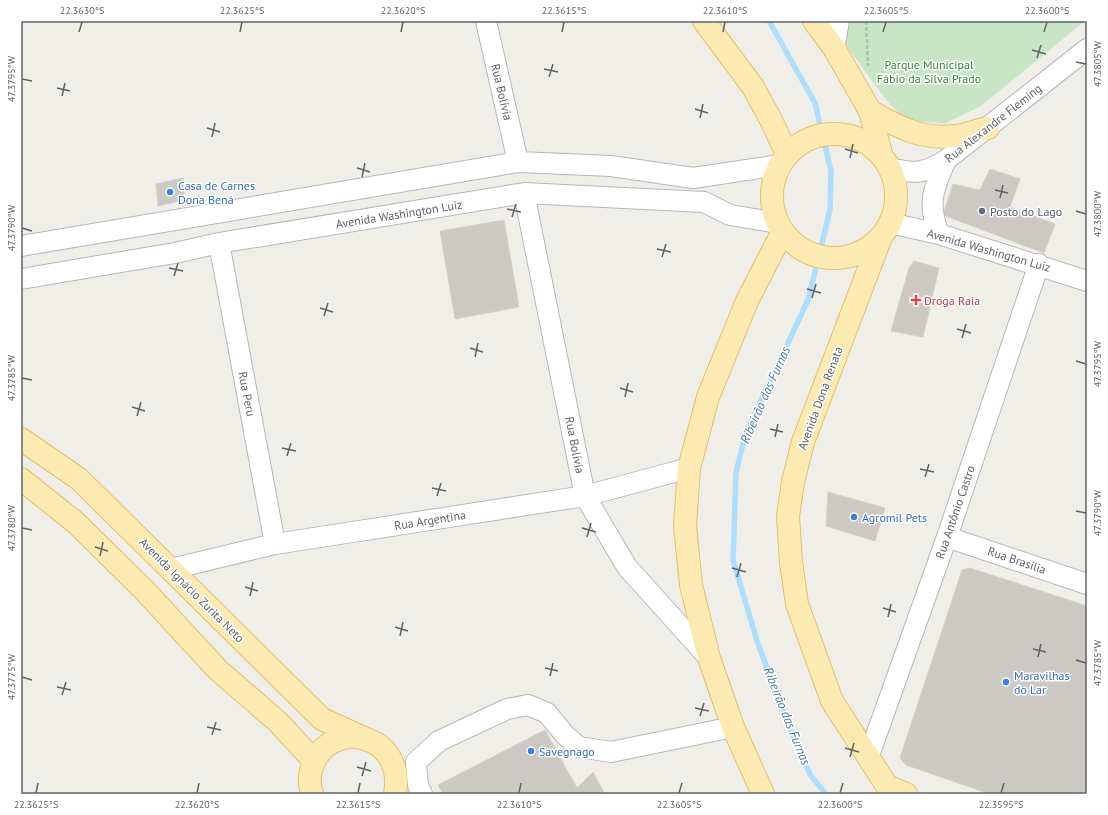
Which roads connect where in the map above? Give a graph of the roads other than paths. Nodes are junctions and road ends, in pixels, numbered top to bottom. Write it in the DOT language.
graph roads {
  1 [pos="486,21"];
  2 [pos="704,21"];
  3 [pos="814,21"];
  4 [pos="839,21"];
  5 [pos="834,48"];
  6 [pos="1087,49"];
  7 [pos="870,111"];
  8 [pos="988,128"];
  9 [pos="783,160"];
  10 [pos="946,160"];
  11 [pos="885,161"];
  12 [pos="518,162"];
  13 [pos="524,193"];
  14 [pos="885,230"];
  15 [pos="785,233"];
  16 [pos="939,234"];
  17 [pos="219,243"];
  18 [pos="21,246"];
  19 [pos="1039,264"];
  20 [pos="21,278"];
  21 [pos="1087,281"];
  22 [pos="21,439"];
  23 [pos="689,468"];
  24 [pos="21,479"];
  25 [pos="585,496"];
  26 [pos="947,536"];
  27 [pos="275,544"];
  28 [pos="171,569"];
  29 [pos="1087,584"];
  30 [pos="709,658"];
  31 [pos="732,727"];
  32 [pos="364,738"];
  33 [pos="868,758"];
  34 [pos="314,761"];
  35 [pos="397,790"];
  36 [pos="312,794"];
  37 [pos="422,794"];
  38 [pos="763,794"];
  39 [pos="906,794"];
  1 -- 12 [label="street, Rua Bolívia"];
  2 -- 9 [label="main road"];
  3 -- 5 [label="main road"];
  4 -- 5 [label="street"];
  5 -- 7 [label="main road"];
  6 -- 8 [label="street, Rua Alexandre Fleming"];
  7 -- 8 [label="main road"];
  7 -- 11 [label="main road"];
  8 -- 10 [label="street, Rua Alexandre Fleming"];
  9 -- 11 [label="main road"];
  9 -- 12 [label="street"];
  9 -- 15 [label="main road"];
  10 -- 11 [label="street, Rua Alexandre Fleming"];
  10 -- 16 [label="street"];
  11 -- 14 [label="main road"];
  12 -- 18 [label="street"];
  13 -- 15 [label="street, Avenida Washington Luiz"];
  13 -- 17 [label="street, Avenida Washington Luiz"];
  13 -- 25 [label="street, Rua Bolívia"];
  14 -- 15 [label="main road"];
  14 -- 16 [label="street, Avenida Washington Luiz"];
  14 -- 33 [label="main road, Avenida Dona Renata"];
  15 -- 23 [label="main road"];
  16 -- 19 [label="street, Avenida Washington Luiz"];
  17 -- 20 [label="street, Avenida Washington Luiz"];
  17 -- 27 [label="street, Rua Peru"];
  19 -- 21 [label="street, Avenida Washington Luiz"];
  19 -- 26 [label="street, Rua Antônio Castro"];
  22 -- 28 [label="main road, Avenida Ignácio Zurita Neto"];
  23 -- 25 [label="street, Rua Argentina"];
  23 -- 30 [label="main road"];
  24 -- 34 [label="main road"];
  25 -- 27 [label="street, Rua Argentina"];
  25 -- 30 [label="street, Rua Bolívia"];
  26 -- 29 [label="street, Rua Brasília"];
  26 -- 33 [label="street, Rua Antônio Castro"];
  27 -- 28 [label="street, Rua Argentina"];
  28 -- 32 [label="main road, Avenida Ignácio Zurita Neto"];
  30 -- 31 [label="main road"];
  31 -- 37 [label="street"];
  31 -- 38 [label="main road"];
  32 -- 34 [label="main road"];
  32 -- 35 [label="main road, Avenida Ignácio Zurita Neto"];
  33 -- 39 [label="main road, Avenida Dona Renata"];
  34 -- 36 [label="main road"];
}
